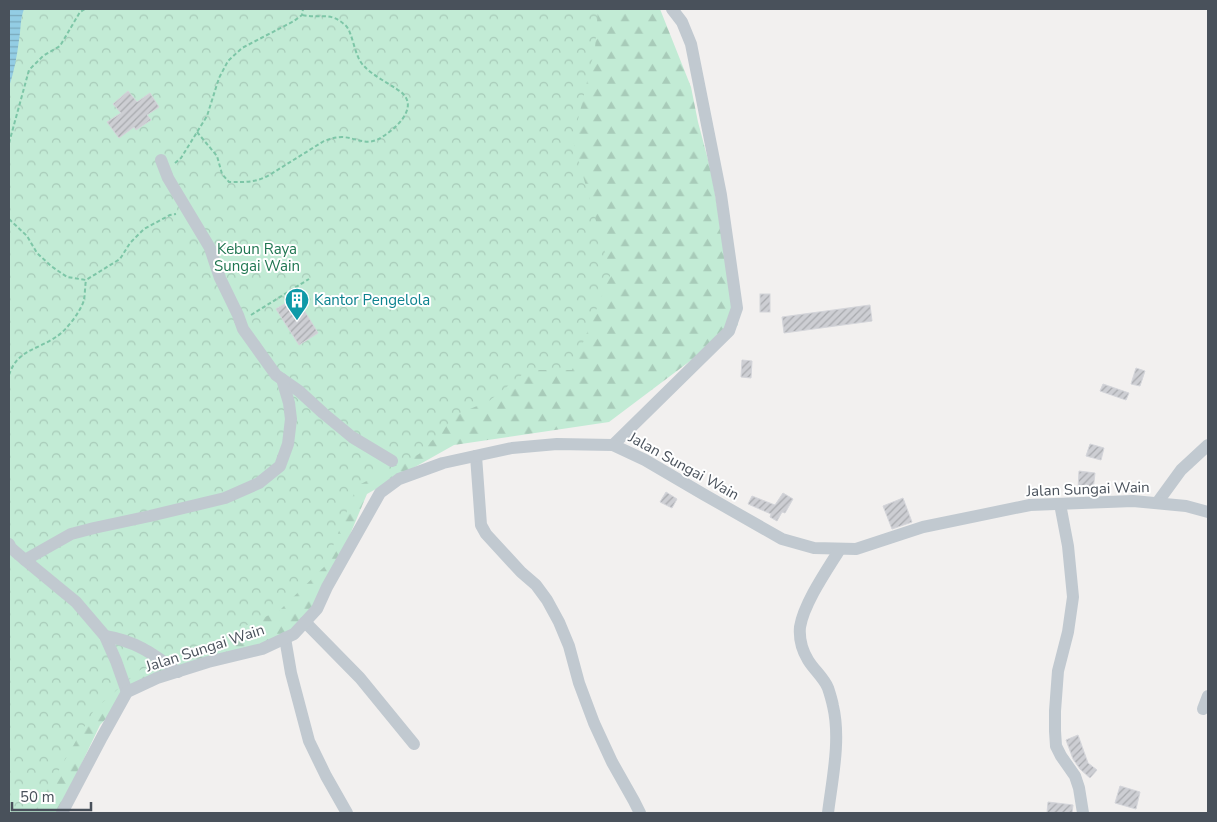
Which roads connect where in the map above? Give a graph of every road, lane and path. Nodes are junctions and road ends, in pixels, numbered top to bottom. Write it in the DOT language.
graph roads {
  1 [pos="85,9"];
  2 [pos="304,9"];
  3 [pos="672,9"];
  4 [pos="302,15"];
  5 [pos="197,132"];
  6 [pos="9,144"];
  7 [pos="163,164"];
  8 [pos="188,212"];
  9 [pos="9,219"];
  10 [pos="309,279"];
  11 [pos="86,280"];
  12 [pos="240,322"];
  13 [pos="9,375"];
  14 [pos="282,379"];
  15 [pos="613,445"];
  16 [pos="1208,445"];
  17 [pos="476,456"];
  18 [pos="392,461"];
  19 [pos="1157,503"];
  20 [pos="1060,504"];
  21 [pos="1208,512"];
  22 [pos="9,544"];
  23 [pos="840,549"];
  24 [pos="25,560"];
  25 [pos="305,622"];
  26 [pos="105,636"];
  27 [pos="285,638"];
  28 [pos="178,672"];
  29 [pos="127,692"];
  30 [pos="1208,696"];
  31 [pos="1203,709"];
  32 [pos="414,744"];
  33 [pos="62,813"];
  34 [pos="347,813"];
  35 [pos="640,813"];
  36 [pos="828,813"];
  37 [pos="1083,813"];
  1 -- 6 [label="path"];
  2 -- 4 [label="path"];
  3 -- 15 [label="street"];
  4 -- 5 [label="path"];
  4 -- 5 [label="path"];
  5 -- 7 [label="path"];
  7 -- 8 [label="street"];
  8 -- 11 [label="path"];
  8 -- 12 [label="street"];
  9 -- 11 [label="path"];
  10 -- 12 [label="path"];
  11 -- 13 [label="path"];
  12 -- 14 [label="street"];
  14 -- 18 [label="street"];
  14 -- 24 [label="street"];
  15 -- 17 [label="street, Jalan Sungai Wain"];
  15 -- 23 [label="street, Jalan Sungai Wain"];
  16 -- 19 [label="street"];
  17 -- 25 [label="street, Jalan Sungai Wain"];
  17 -- 35 [label="street"];
  19 -- 20 [label="street, Jalan Sungai Wain"];
  19 -- 21 [label="street, Jalan Sungai Wain"];
  20 -- 23 [label="street, Jalan Sungai Wain"];
  20 -- 37 [label="street"];
  22 -- 24 [label="street"];
  23 -- 36 [label="street"];
  24 -- 26 [label="street"];
  25 -- 27 [label="street, Jalan Sungai Wain"];
  25 -- 32 [label="street"];
  26 -- 28 [label="street"];
  26 -- 29 [label="street"];
  27 -- 28 [label="street, Jalan Sungai Wain"];
  27 -- 34 [label="street"];
  28 -- 29 [label="street, Jalan Sungai Wain"];
  29 -- 33 [label="street"];
  30 -- 31 [label="street"];
}
